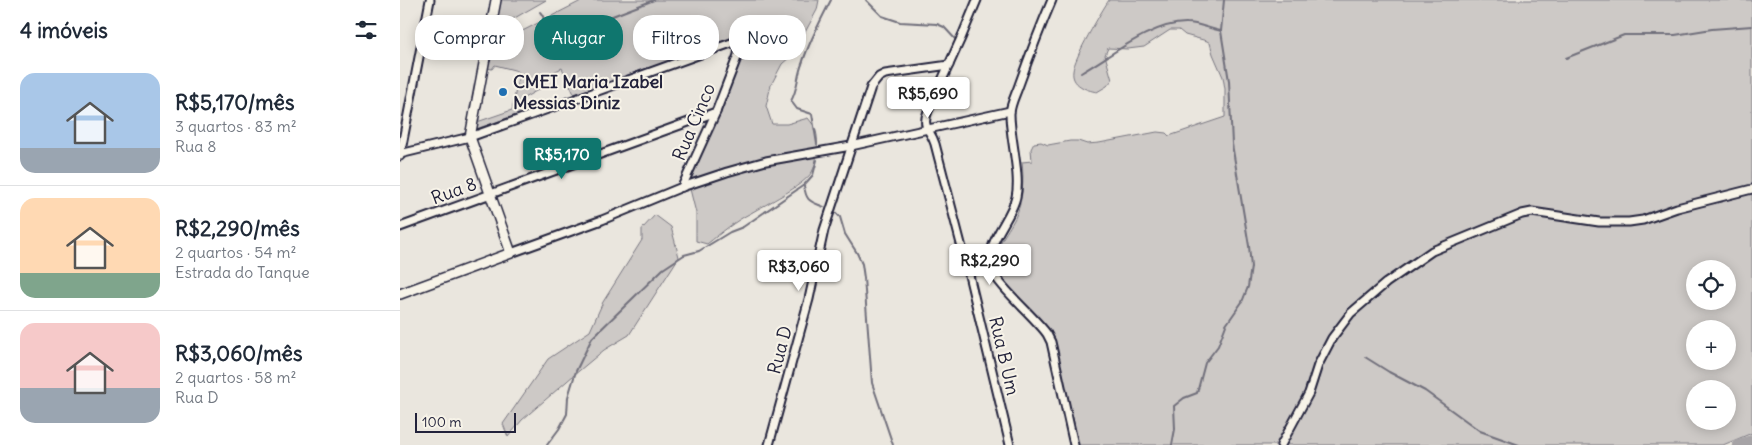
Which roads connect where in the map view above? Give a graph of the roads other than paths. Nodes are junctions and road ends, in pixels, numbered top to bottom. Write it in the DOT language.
graph roads {
  1 [pos="430,0"];
  2 [pos="496,0"];
  3 [pos="977,0"];
  4 [pos="1052,0"];
  5 [pos="949,65"];
  6 [pos="716,112"];
  7 [pos="1010,112"];
  8 [pos="928,130"];
  9 [pos="470,136"];
  10 [pos="851,146"];
  11 [pos="400,155"];
  12 [pos="682,187"];
  13 [pos="1752,189"];
  14 [pos="490,194"];
  15 [pos="400,226"];
  16 [pos="511,253"];
  17 [pos="991,268"];
  18 [pos="968,271"];
  19 [pos="400,294"];
  20 [pos="769,445"];
  21 [pos="1010,445"];
  22 [pos="1074,445"];
  23 [pos="1281,445"];
  1 -- 11 [label="street"];
  2 -- 9 [label="street"];
  3 -- 5 [label="street"];
  4 -- 7 [label="street"];
  5 -- 8 [label="street"];
  5 -- 10 [label="street, Rua D"];
  6 -- 9 [label="street, Rua Cinco"];
  6 -- 12 [label="street, Rua Cinco"];
  6 -- 14 [label="street, Rua 8"];
  7 -- 8 [label="street"];
  7 -- 17 [label="street"];
  8 -- 10 [label="street"];
  8 -- 18 [label="street, Rua B Um"];
  9 -- 11 [label="street"];
  9 -- 14 [label="street"];
  10 -- 12 [label="street"];
  10 -- 20 [label="street, Rua D"];
  12 -- 16 [label="street"];
  13 -- 23 [label="street"];
  14 -- 15 [label="street, Rua 8"];
  14 -- 16 [label="street"];
  16 -- 19 [label="street"];
  17 -- 18 [label="street"];
  17 -- 22 [label="street"];
  18 -- 21 [label="street, Rua B Um"];
}
